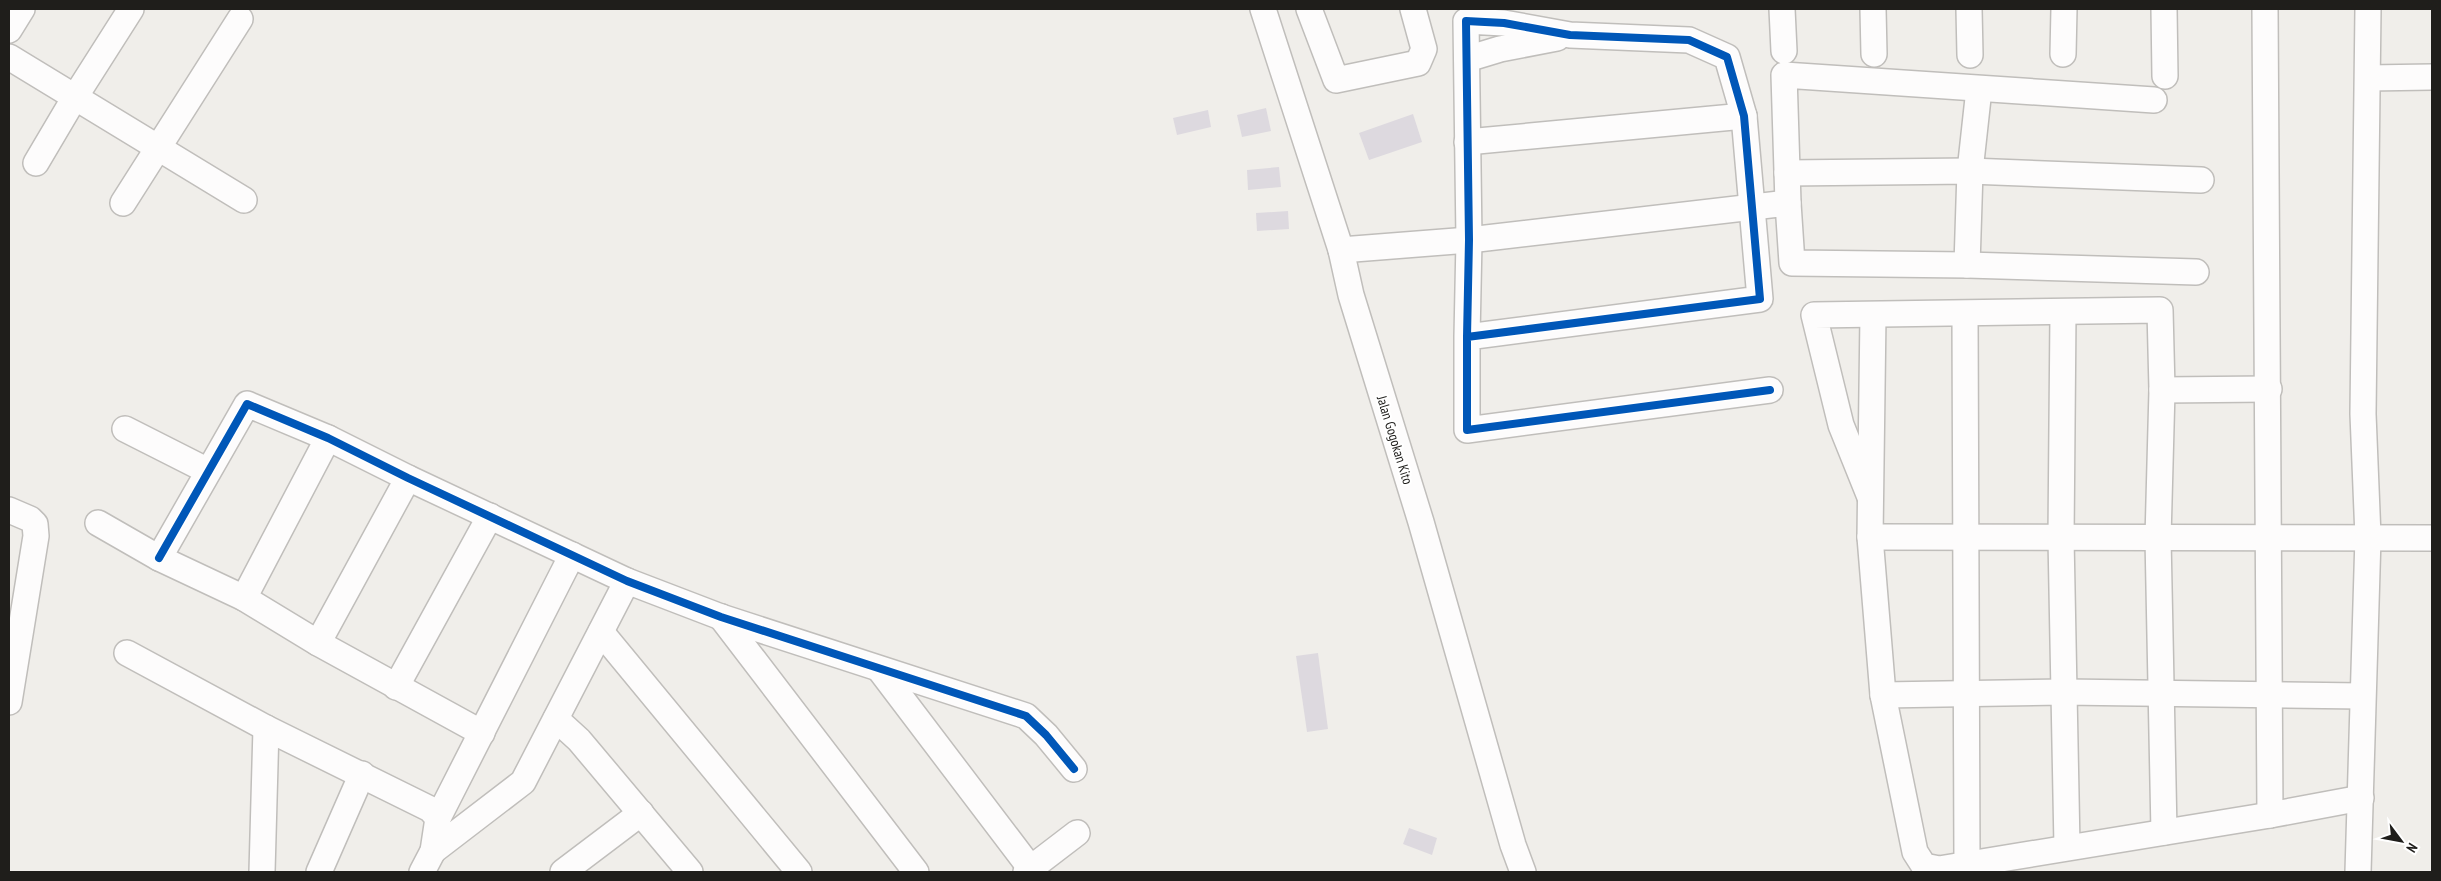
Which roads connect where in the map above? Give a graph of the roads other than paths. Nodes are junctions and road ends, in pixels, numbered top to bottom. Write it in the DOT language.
graph roads {
  1 [pos="22,9"];
  2 [pos="131,9"];
  3 [pos="1263,9"];
  4 [pos="1309,9"];
  5 [pos="1413,9"];
  6 [pos="1782,9"];
  7 [pos="1873,9"];
  8 [pos="1969,9"];
  9 [pos="2064,9"];
  10 [pos="2164,9"];
  11 [pos="2265,9"];
  12 [pos="2368,9"];
  13 [pos="240,19"];
  14 [pos="9,30"];
  15 [pos="1570,35"];
  16 [pos="1784,51"];
  17 [pos="1874,54"];
  18 [pos="2063,54"];
  19 [pos="1970,55"];
  20 [pos="9,57"];
  21 [pos="1467,60"];
  22 [pos="2165,76"];
  23 [pos="2432,77"];
  24 [pos="2368,78"];
  25 [pos="1979,89"];
  26 [pos="75,97"];
  27 [pos="2154,100"];
  28 [pos="1744,116"];
  29 [pos="1467,142"];
  30 [pos="159,148"];
  31 [pos="36,163"];
  32 [pos="1970,171"];
  33 [pos="1787,173"];
  34 [pos="2201,180"];
  35 [pos="244,200"];
  36 [pos="123,203"];
  37 [pos="1788,203"];
  38 [pos="1753,208"];
  39 [pos="1469,240"];
  40 [pos="1341,250"];
  41 [pos="1967,265"];
  42 [pos="2196,272"];
  43 [pos="2063,313"];
  44 [pos="1965,314"];
  45 [pos="1873,315"];
  46 [pos="1466,337"];
  47 [pos="2268,389"];
  48 [pos="1770,390"];
  49 [pos="2162,390"];
  50 [pos="125,429"];
  51 [pos="328,438"];
  52 [pos="208,471"];
  53 [pos="408,478"];
  54 [pos="1870,497"];
  55 [pos="9,510"];
  56 [pos="490,516"];
  57 [pos="98,523"];
  58 [pos="1870,537"];
  59 [pos="1965,537"];
  60 [pos="2368,537"];
  61 [pos="2061,538"];
  62 [pos="2158,538"];
  63 [pos="2268,538"];
  64 [pos="2432,538"];
  65 [pos="572,554"];
  66 [pos="159,558"];
  67 [pos="627,581"];
  68 [pos="244,598"];
  69 [pos="721,617"];
  70 [pos="601,632"];
  71 [pos="318,643"];
  72 [pos="127,653"];
  73 [pos="880,670"];
  74 [pos="396,687"];
  75 [pos="1966,692"];
  76 [pos="2064,692"];
  77 [pos="2161,693"];
  78 [pos="1883,695"];
  79 [pos="2270,696"];
  80 [pos="2362,696"];
  81 [pos="9,702"];
  82 [pos="556,719"];
  83 [pos="266,728"];
  84 [pos="482,733"];
  85 [pos="1074,769"];
  86 [pos="362,774"];
  87 [pos="2361,798"];
  88 [pos="641,813"];
  89 [pos="2270,815"];
  90 [pos="438,818"];
  91 [pos="2164,832"];
  92 [pos="1078,833"];
  93 [pos="2067,847"];
  94 [pos="428,862"];
  95 [pos="1967,863"];
  96 [pos="1029,871"];
  97 [pos="262,872"];
  98 [pos="319,872"];
  99 [pos="563,872"];
  100 [pos="690,872"];
  101 [pos="798,872"];
  102 [pos="916,872"];
  103 [pos="1523,872"];
  104 [pos="2358,872"];
  1 -- 14 [label="street"];
  2 -- 26 [label="street"];
  3 -- 40 [label="street, Jalan Gogokan Kito"];
  4 -- 5 [label="street"];
  6 -- 16 [label="street"];
  7 -- 17 [label="street"];
  8 -- 19 [label="street"];
  9 -- 18 [label="street"];
  10 -- 22 [label="street"];
  11 -- 47 [label="street"];
  12 -- 24 [label="street"];
  13 -- 30 [label="street"];
  15 -- 21 [label="street"];
  15 -- 21 [label="street"];
  15 -- 28 [label="street"];
  20 -- 26 [label="street"];
  21 -- 29 [label="street"];
  23 -- 24 [label="street"];
  24 -- 60 [label="street"];
  25 -- 27 [label="street"];
  25 -- 32 [label="street"];
  25 -- 33 [label="street"];
  26 -- 30 [label="street"];
  26 -- 31 [label="street"];
  28 -- 29 [label="street"];
  28 -- 38 [label="street"];
  29 -- 39 [label="street"];
  30 -- 35 [label="street"];
  30 -- 36 [label="street"];
  32 -- 33 [label="street"];
  32 -- 34 [label="street"];
  32 -- 41 [label="street"];
  33 -- 37 [label="street"];
  37 -- 38 [label="street"];
  37 -- 41 [label="street"];
  38 -- 39 [label="street"];
  38 -- 46 [label="street"];
  39 -- 40 [label="street"];
  39 -- 46 [label="street"];
  40 -- 103 [label="street, Jalan Gogokan Kito"];
  41 -- 42 [label="street"];
  43 -- 44 [label="street"];
  43 -- 49 [label="street"];
  43 -- 61 [label="street"];
  44 -- 45 [label="street"];
  44 -- 59 [label="street"];
  45 -- 54 [label="street"];
  45 -- 54 [label="street"];
  46 -- 48 [label="street"];
  47 -- 49 [label="street"];
  47 -- 63 [label="street"];
  49 -- 62 [label="street"];
  50 -- 52 [label="street"];
  51 -- 52 [label="street"];
  51 -- 53 [label="street"];
  51 -- 68 [label="street"];
  52 -- 66 [label="street"];
  53 -- 56 [label="street"];
  53 -- 71 [label="street"];
  54 -- 58 [label="street"];
  55 -- 81 [label="street"];
  56 -- 65 [label="street"];
  56 -- 74 [label="street"];
  57 -- 66 [label="street"];
  58 -- 59 [label="street"];
  58 -- 78 [label="street"];
  59 -- 61 [label="street"];
  59 -- 75 [label="street"];
  60 -- 63 [label="street"];
  60 -- 64 [label="street"];
  60 -- 80 [label="street"];
  61 -- 62 [label="street"];
  61 -- 76 [label="street"];
  62 -- 63 [label="street"];
  62 -- 77 [label="street"];
  63 -- 79 [label="street"];
  65 -- 67 [label="street"];
  65 -- 84 [label="street"];
  66 -- 68 [label="street"];
  67 -- 69 [label="street"];
  67 -- 70 [label="street"];
  68 -- 71 [label="street"];
  69 -- 73 [label="street"];
  69 -- 102 [label="street"];
  70 -- 82 [label="street"];
  70 -- 101 [label="street"];
  71 -- 74 [label="street"];
  72 -- 83 [label="street"];
  73 -- 85 [label="street"];
  73 -- 96 [label="street"];
  74 -- 84 [label="street"];
  75 -- 76 [label="street"];
  75 -- 78 [label="street"];
  75 -- 95 [label="street"];
  76 -- 77 [label="street"];
  76 -- 93 [label="street"];
  77 -- 79 [label="street"];
  77 -- 91 [label="street"];
  78 -- 95 [label="street"];
  79 -- 80 [label="street"];
  79 -- 89 [label="street"];
  80 -- 87 [label="street"];
  82 -- 88 [label="street"];
  82 -- 94 [label="street"];
  83 -- 86 [label="street"];
  83 -- 97 [label="street"];
  84 -- 90 [label="street"];
  86 -- 90 [label="street"];
  86 -- 98 [label="street"];
  87 -- 89 [label="street"];
  87 -- 104 [label="street"];
  88 -- 99 [label="street"];
  88 -- 100 [label="street"];
  89 -- 91 [label="street"];
  90 -- 94 [label="street"];
  91 -- 93 [label="street"];
  92 -- 96 [label="street"];
  93 -- 95 [label="street"];
}
